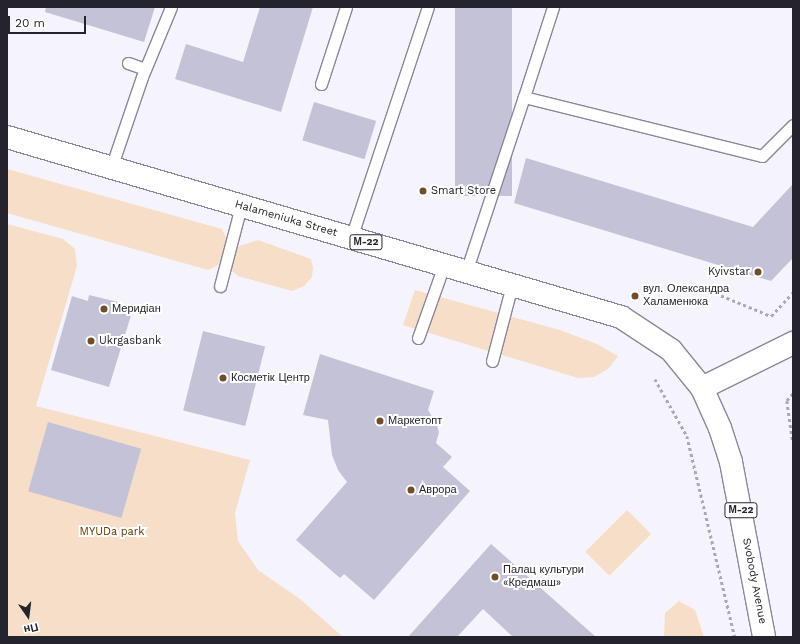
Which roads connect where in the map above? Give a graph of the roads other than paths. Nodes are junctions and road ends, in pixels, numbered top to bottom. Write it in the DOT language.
graph roads {
  1 [pos="171,7"];
  2 [pos="346,7"];
  3 [pos="428,7"];
  4 [pos="553,7"];
  5 [pos="128,64"];
  6 [pos="145,70"];
  7 [pos="321,84"];
  8 [pos="524,97"];
  9 [pos="793,125"];
  10 [pos="7,137"];
  11 [pos="110,168"];
  12 [pos="241,206"];
  13 [pos="351,238"];
  14 [pos="444,265"];
  15 [pos="466,272"];
  16 [pos="512,285"];
  17 [pos="220,286"];
  18 [pos="418,338"];
  19 [pos="793,344"];
  20 [pos="492,361"];
  21 [pos="702,388"];
  22 [pos="764,637"];
  1 -- 6 [label="lane"];
  2 -- 7 [label="lane"];
  3 -- 13 [label="lane"];
  4 -- 8 [label="lane"];
  5 -- 6 [label="lane"];
  6 -- 11 [label="lane"];
  8 -- 9 [label="lane"];
  8 -- 15 [label="lane"];
  10 -- 11 [label="main road, Halameniuka Street / М-22"];
  11 -- 12 [label="main road, Halameniuka Street / М-22"];
  12 -- 13 [label="main road, Halameniuka Street / М-22"];
  12 -- 17 [label="lane"];
  13 -- 14 [label="main road, Halameniuka Street / М-22"];
  14 -- 15 [label="main road, Halameniuka Street / М-22"];
  14 -- 18 [label="lane"];
  15 -- 16 [label="main road, Halameniuka Street / М-22"];
  16 -- 20 [label="lane"];
  16 -- 21 [label="main road, Halameniuka Street / М-22"];
  19 -- 21 [label="main road"];
  21 -- 22 [label="main road, Svobody Avenue / М-22"];
}
